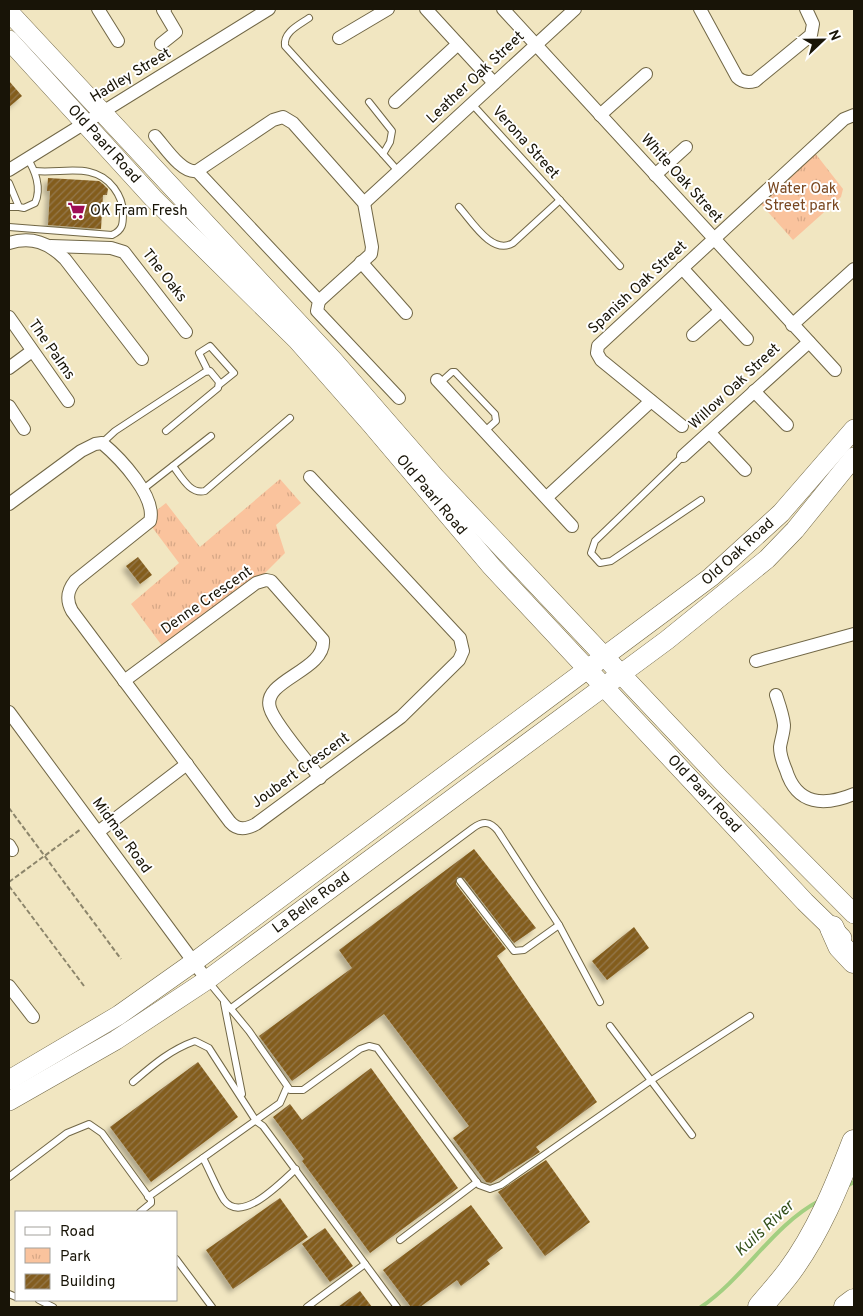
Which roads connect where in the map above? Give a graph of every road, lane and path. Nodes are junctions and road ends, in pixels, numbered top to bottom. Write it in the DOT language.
graph roads {
  1 [pos="98,9"];
  2 [pos="164,9"];
  3 [pos="269,9"];
  4 [pos="388,9"];
  5 [pos="426,9"];
  6 [pos="503,9"];
  7 [pos="575,9"];
  8 [pos="700,9"];
  9 [pos="806,9"];
  10 [pos="9,12"];
  11 [pos="309,18"];
  12 [pos="339,38"];
  13 [pos="9,40"];
  14 [pos="118,41"];
  15 [pos="161,44"];
  16 [pos="458,44"];
  17 [pos="536,45"];
  18 [pos="646,74"];
  19 [pos="494,83"];
  20 [pos="369,102"];
  21 [pos="395,102"];
  22 [pos="472,104"];
  23 [pos="102,113"];
  24 [pos="600,115"];
  25 [pos="854,115"];
  26 [pos="85,122"];
  27 [pos="155,136"];
  28 [pos="686,147"];
  29 [pos="382,154"];
  30 [pos="27,158"];
  31 [pos="10,167"];
  32 [pos="35,171"];
  33 [pos="197,171"];
  34 [pos="398,171"];
  35 [pos="656,176"];
  36 [pos="9,183"];
  37 [pos="560,200"];
  38 [pos="364,203"];
  39 [pos="9,207"];
  40 [pos="19,207"];
  41 [pos="459,207"];
  42 [pos="9,227"];
  43 [pos="714,239"];
  44 [pos="9,243"];
  45 [pos="51,246"];
  46 [pos="361,262"];
  47 [pos="620,266"];
  48 [pos="682,268"];
  49 [pos="854,269"];
  50 [pos="319,301"];
  51 [pos="720,310"];
  52 [pos="406,313"];
  53 [pos="9,317"];
  54 [pos="792,325"];
  55 [pos="186,332"];
  56 [pos="693,335"];
  57 [pos="747,339"];
  58 [pos="809,342"];
  59 [pos="32,351"];
  60 [pos="142,359"];
  61 [pos="9,368"];
  62 [pos="835,370"];
  63 [pos="208,371"];
  64 [pos="439,381"];
  65 [pos="219,385"];
  66 [pos="754,391"];
  67 [pos="399,398"];
  68 [pos="68,401"];
  69 [pos="651,401"];
  70 [pos="9,406"];
  71 [pos="290,418"];
  72 [pos="787,425"];
  73 [pos="682,426"];
  74 [pos="24,429"];
  75 [pos="854,429"];
  76 [pos="166,431"];
  77 [pos="485,431"];
  78 [pos="710,433"];
  79 [pos="211,436"];
  80 [pos="98,444"];
  81 [pos="683,456"];
  82 [pos="854,457"];
  83 [pos="173,466"];
  84 [pos="745,470"];
  85 [pos="310,477"];
  86 [pos="142,490"];
  87 [pos="547,497"];
  88 [pos="701,500"];
  89 [pos="9,504"];
  90 [pos="572,526"];
  91 [pos="854,634"];
  92 [pos="606,656"];
  93 [pos="756,661"];
  94 [pos="588,670"];
  95 [pos="622,673"];
  96 [pos="124,680"];
  97 [pos="604,687"];
  98 [pos="776,694"];
  99 [pos="9,712"];
  100 [pos="187,764"];
  101 [pos="320,778"];
  102 [pos="854,794"];
  103 [pos="9,808"];
  104 [pos="94,827"];
  105 [pos="44,856"];
  106 [pos="460,881"];
  107 [pos="9,884"];
  108 [pos="854,914"];
  109 [pos="286,922"];
  110 [pos="559,925"];
  111 [pos="832,928"];
  112 [pos="854,949"];
  113 [pos="121,958"];
  114 [pos="854,961"];
  115 [pos="194,962"];
  116 [pos="207,980"];
  117 [pos="9,986"];
  118 [pos="84,986"];
  119 [pos="223,1001"];
  120 [pos="600,1002"];
  121 [pos="230,1009"];
  122 [pos="119,1015"];
  123 [pos="750,1016"];
  124 [pos="33,1017"];
  125 [pos="610,1026"];
  126 [pos="9,1080"];
  127 [pos="650,1081"];
  128 [pos="133,1082"];
  129 [pos="287,1087"];
  130 [pos="243,1098"];
  131 [pos="9,1101"];
  132 [pos="256,1121"];
  133 [pos="692,1135"];
  134 [pos="854,1142"];
  135 [pos="203,1158"];
  136 [pos="296,1169"];
  137 [pos="9,1177"];
  138 [pos="477,1182"];
  139 [pos="148,1197"];
  140 [pos="141,1211"];
  141 [pos="400,1240"];
  142 [pos="178,1263"];
  143 [pos="365,1264"];
  144 [pos="41,1301"];
  145 [pos="854,1301"];
  146 [pos="53,1307"];
  147 [pos="212,1307"];
  148 [pos="306,1307"];
  149 [pos="397,1307"];
  150 [pos="760,1307"];
  151 [pos="846,1307"];
  1 -- 14 [label="street"];
  2 -- 15 [label="street"];
  3 -- 23 [label="street, Hadley Street"];
  4 -- 12 [label="street"];
  5 -- 16 [label="street"];
  6 -- 17 [label="street, White Oak Street"];
  7 -- 17 [label="street, Leather Oak Street"];
  8 -- 9 [label="street"];
  10 -- 23 [label="main road, Old Paarl Road"];
  11 -- 29 [label="lane"];
  13 -- 26 [label="main road, Old Paarl Road"];
  16 -- 19 [label="street"];
  16 -- 21 [label="street"];
  17 -- 19 [label="street, Leather Oak Street"];
  17 -- 24 [label="street, White Oak Street"];
  18 -- 24 [label="street"];
  19 -- 22 [label="street, Leather Oak Street"];
  20 -- 29 [label="lane"];
  22 -- 34 [label="street, Leather Oak Street"];
  22 -- 37 [label="lane, Verona Street"];
  23 -- 26 [label="street, Hadley Street"];
  23 -- 92 [label="main road, Old Paarl Road"];
  24 -- 35 [label="street, White Oak Street"];
  25 -- 43 [label="street, Spanish Oak Street"];
  26 -- 30 [label="street, Hadley Street"];
  26 -- 94 [label="main road, Old Paarl Road"];
  27 -- 33 [label="street"];
  28 -- 35 [label="street"];
  29 -- 34 [label="lane"];
  30 -- 31 [label="street, Hadley Street"];
  30 -- 32 [label="lane"];
  32 -- 40 [label="lane"];
  32 -- 42 [label="lane"];
  33 -- 38 [label="street"];
  33 -- 50 [label="street"];
  34 -- 38 [label="street, Leather Oak Street"];
  35 -- 43 [label="street, White Oak Street"];
  36 -- 40 [label="lane"];
  37 -- 41 [label="lane, Verona Street"];
  37 -- 47 [label="lane, Verona Street"];
  38 -- 46 [label="street"];
  39 -- 40 [label="lane"];
  43 -- 48 [label="street, Spanish Oak Street"];
  43 -- 54 [label="street, White Oak Street"];
  44 -- 45 [label="street, The Oaks"];
  45 -- 55 [label="street, The Oaks"];
  45 -- 60 [label="street"];
  46 -- 50 [label="street"];
  46 -- 52 [label="street"];
  48 -- 51 [label="street"];
  48 -- 69 [label="street, Spanish Oak Street"];
  49 -- 54 [label="street"];
  50 -- 67 [label="street"];
  51 -- 56 [label="street"];
  51 -- 57 [label="street"];
  53 -- 59 [label="street, The Palms"];
  54 -- 58 [label="street, White Oak Street"];
  58 -- 62 [label="street, White Oak Street"];
  58 -- 66 [label="street, Willow Oak Street"];
  59 -- 61 [label="street"];
  59 -- 68 [label="street, The Palms"];
  63 -- 65 [label="lane"];
  63 -- 65 [label="lane"];
  63 -- 80 [label="lane"];
  64 -- 77 [label="street"];
  64 -- 77 [label="lane"];
  65 -- 76 [label="lane"];
  66 -- 72 [label="street"];
  66 -- 78 [label="street, Willow Oak Street"];
  69 -- 73 [label="street, Spanish Oak Street"];
  69 -- 87 [label="street"];
  70 -- 74 [label="street"];
  71 -- 83 [label="lane"];
  75 -- 92 [label="main road, Old Oak Road"];
  77 -- 87 [label="street"];
  78 -- 81 [label="street, Willow Oak Street"];
  78 -- 84 [label="street"];
  79 -- 83 [label="lane"];
  80 -- 86 [label="street"];
  80 -- 89 [label="street"];
  81 -- 88 [label="lane"];
  82 -- 95 [label="main road, Old Oak Road"];
  83 -- 86 [label="lane"];
  85 -- 101 [label="street, Joubert Crescent"];
  86 -- 96 [label="street, Joubert Crescent"];
  87 -- 90 [label="street"];
  91 -- 93 [label="street"];
  92 -- 94 [label="main road, Old Oak Road"];
  92 -- 95 [label="main road, Old Paarl Road"];
  94 -- 97 [label="main road, Old Paarl Road"];
  94 -- 115 [label="main road, La Belle Road"];
  95 -- 97 [label="main road, Old Oak Road"];
  95 -- 108 [label="main road, Old Paarl Road"];
  96 -- 100 [label="street, Joubert Crescent"];
  96 -- 101 [label="street, Denne Crescent"];
  97 -- 109 [label="main road, La Belle Road"];
  97 -- 111 [label="main road, Old Paarl Road"];
  98 -- 102 [label="street"];
  99 -- 104 [label="street, Midmar Road"];
  100 -- 101 [label="street, Joubert Crescent"];
  100 -- 104 [label="street"];
  103 -- 105 [label="path"];
  104 -- 105 [label="path"];
  104 -- 115 [label="street, Midmar Road"];
  105 -- 107 [label="path"];
  105 -- 113 [label="path"];
  106 -- 110 [label="lane"];
  107 -- 118 [label="path"];
  109 -- 115 [label="main road"];
  109 -- 116 [label="main road, La Belle Road"];
  110 -- 120 [label="lane"];
  110 -- 121 [label="lane"];
  111 -- 112 [label="main road, Old Paarl Road"];
  111 -- 114 [label="highway"];
  115 -- 116 [label="street, Midmar Road"];
  115 -- 122 [label="main road, La Belle Road"];
  116 -- 119 [label="lane"];
  116 -- 122 [label="main road"];
  116 -- 131 [label="main road, La Belle Road"];
  117 -- 124 [label="street"];
  119 -- 121 [label="lane"];
  119 -- 130 [label="lane"];
  121 -- 129 [label="lane"];
  122 -- 126 [label="main road, La Belle Road"];
  123 -- 127 [label="lane"];
  125 -- 127 [label="lane"];
  127 -- 133 [label="lane"];
  127 -- 138 [label="lane"];
  128 -- 130 [label="lane"];
  129 -- 132 [label="lane"];
  129 -- 138 [label="lane"];
  130 -- 132 [label="lane"];
  132 -- 135 [label="lane"];
  132 -- 136 [label="lane"];
  134 -- 150 [label="highway"];
  135 -- 136 [label="lane"];
  135 -- 139 [label="lane"];
  136 -- 143 [label="lane"];
  137 -- 139 [label="lane"];
  138 -- 141 [label="lane"];
  139 -- 140 [label="lane"];
  142 -- 147 [label="lane"];
  143 -- 148 [label="lane"];
  143 -- 149 [label="lane"];
  144 -- 146 [label="lane"];
  145 -- 151 [label="highway"];
}
